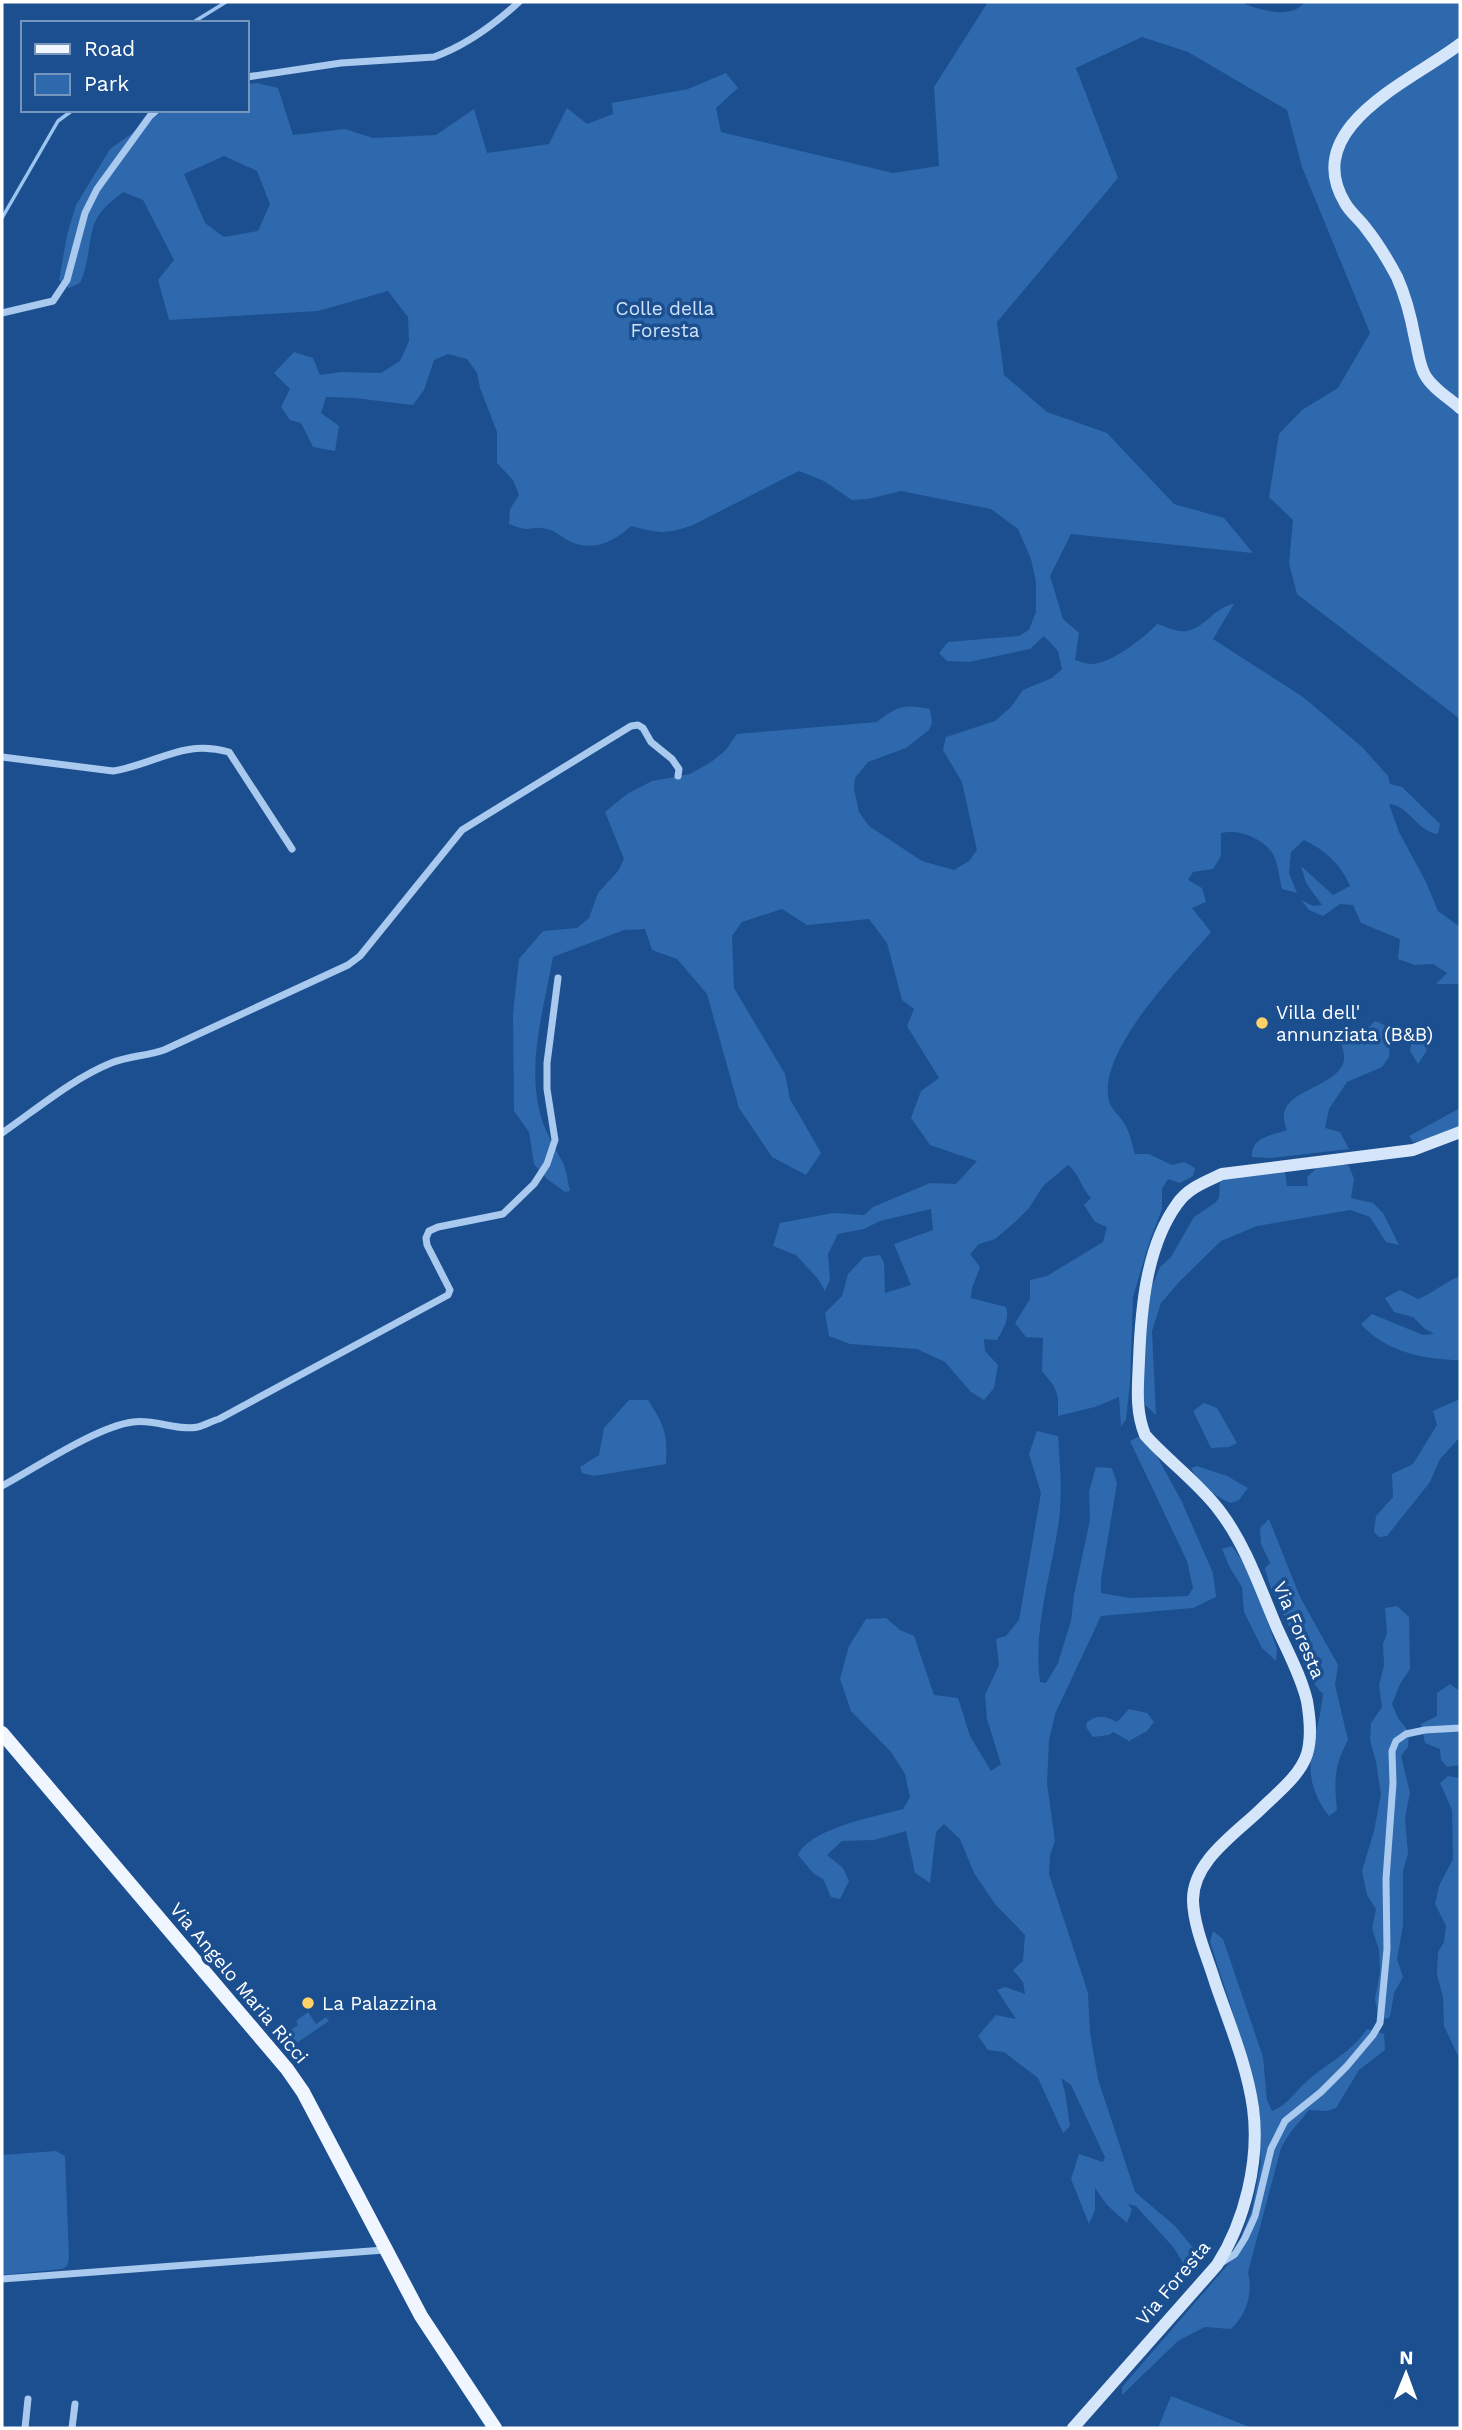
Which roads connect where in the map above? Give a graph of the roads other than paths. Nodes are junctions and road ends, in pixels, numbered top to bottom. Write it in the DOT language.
graph roads {
  1 [pos="519,2"];
  2 [pos="1460,44"];
  3 [pos="248,77"];
  4 [pos="155,112"];
  5 [pos="2,313"];
  6 [pos="1460,408"];
  7 [pos="2,757"];
  8 [pos="678,776"];
  9 [pos="292,849"];
  10 [pos="558,978"];
  11 [pos="1460,1132"];
  12 [pos="2,1133"];
  13 [pos="2,1486"];
  14 [pos="1460,1728"];
  15 [pos="2,1733"];
  16 [pos="384,2250"];
  17 [pos="1217,2265"];
  18 [pos="2,2279"];
  19 [pos="28,2399"];
  20 [pos="75,2404"];
  21 [pos="25,2428"];
  22 [pos="72,2428"];
  23 [pos="495,2428"];
  24 [pos="1073,2428"];
  1 -- 3 [label="street"];
  2 -- 6 [label="main road"];
  4 -- 5 [label="street"];
  7 -- 9 [label="street"];
  8 -- 12 [label="street"];
  10 -- 13 [label="street"];
  11 -- 17 [label="main road, Via Foresta"];
  14 -- 17 [label="street"];
  15 -- 16 [label="main road, Via Angelo Maria Ricci"];
  16 -- 18 [label="street"];
  16 -- 23 [label="main road, Via Angelo Maria Ricci"];
  17 -- 24 [label="main road, Via Foresta"];
  19 -- 21 [label="street"];
  20 -- 22 [label="street"];
}
